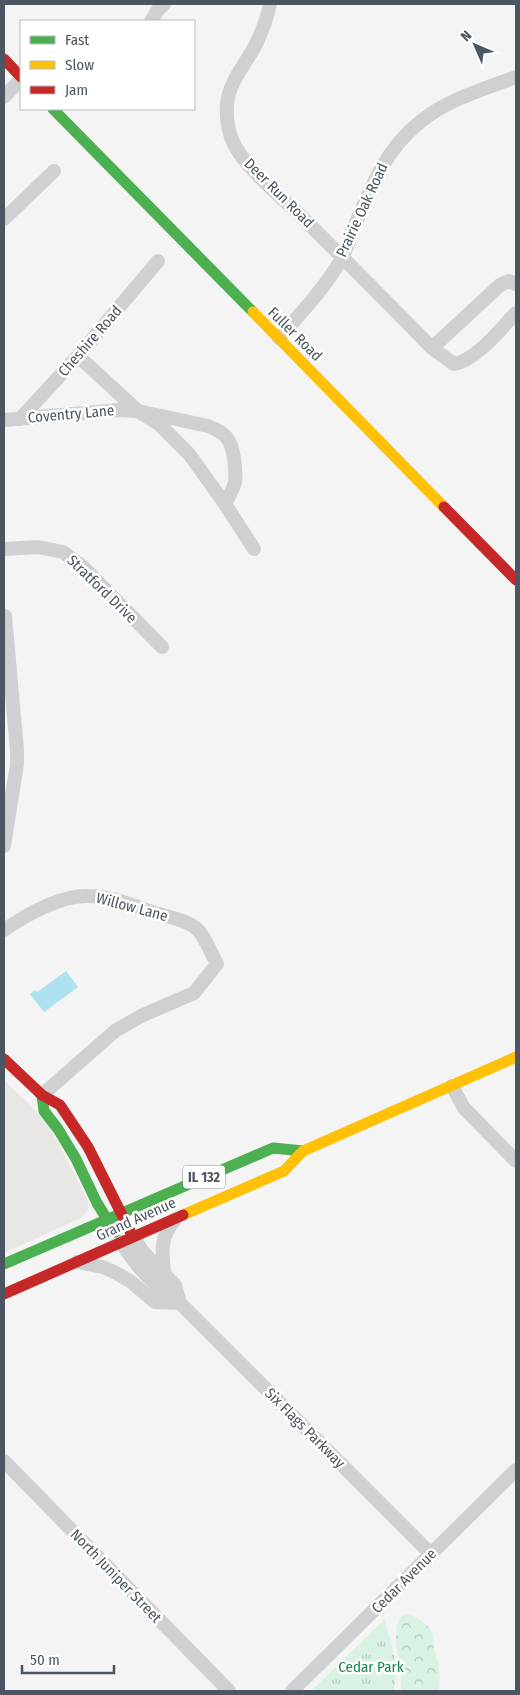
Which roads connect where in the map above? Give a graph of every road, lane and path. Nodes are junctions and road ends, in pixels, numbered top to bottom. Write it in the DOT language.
graph roads {
  1 [pos="164,4"];
  2 [pos="270,4"];
  3 [pos="152,20"];
  4 [pos="4,59"];
  5 [pos="20,77"];
  6 [pos="516,77"];
  7 [pos="20,79"];
  8 [pos="4,97"];
  9 [pos="54,110"];
  10 [pos="54,171"];
  11 [pos="4,219"];
  12 [pos="342,257"];
  13 [pos="158,261"];
  14 [pos="516,284"];
  15 [pos="516,313"];
  16 [pos="279,338"];
  17 [pos="432,348"];
  18 [pos="78,356"];
  19 [pos="138,410"];
  20 [pos="20,419"];
  21 [pos="4,420"];
  22 [pos="225,504"];
  23 [pos="4,549"];
  24 [pos="254,549"];
  25 [pos="516,580"];
  26 [pos="5,616"];
  27 [pos="162,647"];
  28 [pos="10,732"];
  29 [pos="4,846"];
  30 [pos="4,930"];
  31 [pos="516,1057"];
  32 [pos="4,1059"];
  33 [pos="452,1086"];
  34 [pos="42,1095"];
  35 [pos="303,1151"];
  36 [pos="516,1161"];
  37 [pos="121,1213"];
  38 [pos="178,1217"];
  39 [pos="107,1219"];
  40 [pos="127,1240"];
  41 [pos="77,1262"];
  42 [pos="4,1264"];
  43 [pos="164,1272"];
  44 [pos="4,1294"];
  45 [pos="180,1302"];
  46 [pos="4,1461"];
  47 [pos="516,1470"];
  48 [pos="431,1554"];
  49 [pos="229,1691"];
  50 [pos="292,1691"];
  1 -- 3 [label="street"];
  2 -- 12 [label="street, Deer Run Road"];
  4 -- 5 [label="street"];
  6 -- 12 [label="street, Prairie Oak Road"];
  7 -- 8 [label="street"];
  9 -- 16 [label="street, Fuller Road"];
  10 -- 11 [label="street"];
  12 -- 16 [label="street, Prairie Oak Road"];
  12 -- 17 [label="street, Deer Run Road"];
  13 -- 18 [label="street, Cheshire Road"];
  14 -- 17 [label="street"];
  15 -- 17 [label="street, Deer Run Road"];
  16 -- 25 [label="street, Fuller Road"];
  18 -- 19 [label="street, Coventry Lane"];
  18 -- 20 [label="street, Cheshire Road"];
  19 -- 20 [label="street, Coventry Lane"];
  19 -- 22 [label="street, Coventry Lane"];
  19 -- 22 [label="street, Coventry Lane"];
  20 -- 21 [label="street, Coventry Lane"];
  22 -- 24 [label="street, Coventry Lane"];
  23 -- 27 [label="street, Stratford Drive"];
  26 -- 28 [label="street"];
  28 -- 29 [label="street"];
  30 -- 34 [label="street, Willow Lane"];
  31 -- 33 [label="street, Grand Avenue / IL 132"];
  32 -- 34 [label="street"];
  33 -- 35 [label="street, Grand Avenue / IL 132"];
  33 -- 36 [label="street"];
  34 -- 37 [label="street"];
  34 -- 39 [label="street"];
  35 -- 37 [label="street, Grand Avenue / IL 132"];
  35 -- 38 [label="street, Grand Avenue / IL 132"];
  37 -- 39 [label="street, Grand Avenue / IL 132"];
  37 -- 40 [label="street"];
  38 -- 40 [label="street, Grand Avenue / IL 132"];
  38 -- 43 [label="street, Six Flags Parkway"];
  39 -- 40 [label="street"];
  39 -- 42 [label="street, Grand Avenue / IL 132"];
  40 -- 41 [label="street, Grand Avenue / IL 132"];
  40 -- 43 [label="street, Six Flags Parkway"];
  40 -- 45 [label="street, Six Flags Parkway"];
  41 -- 44 [label="street, Grand Avenue / IL 132"];
  41 -- 45 [label="street"];
  43 -- 45 [label="street, Six Flags Parkway"];
  45 -- 48 [label="street, Six Flags Parkway"];
  46 -- 49 [label="street, North Juniper Street"];
  47 -- 48 [label="street, Cedar Avenue"];
  48 -- 50 [label="street, Cedar Avenue"];
}
